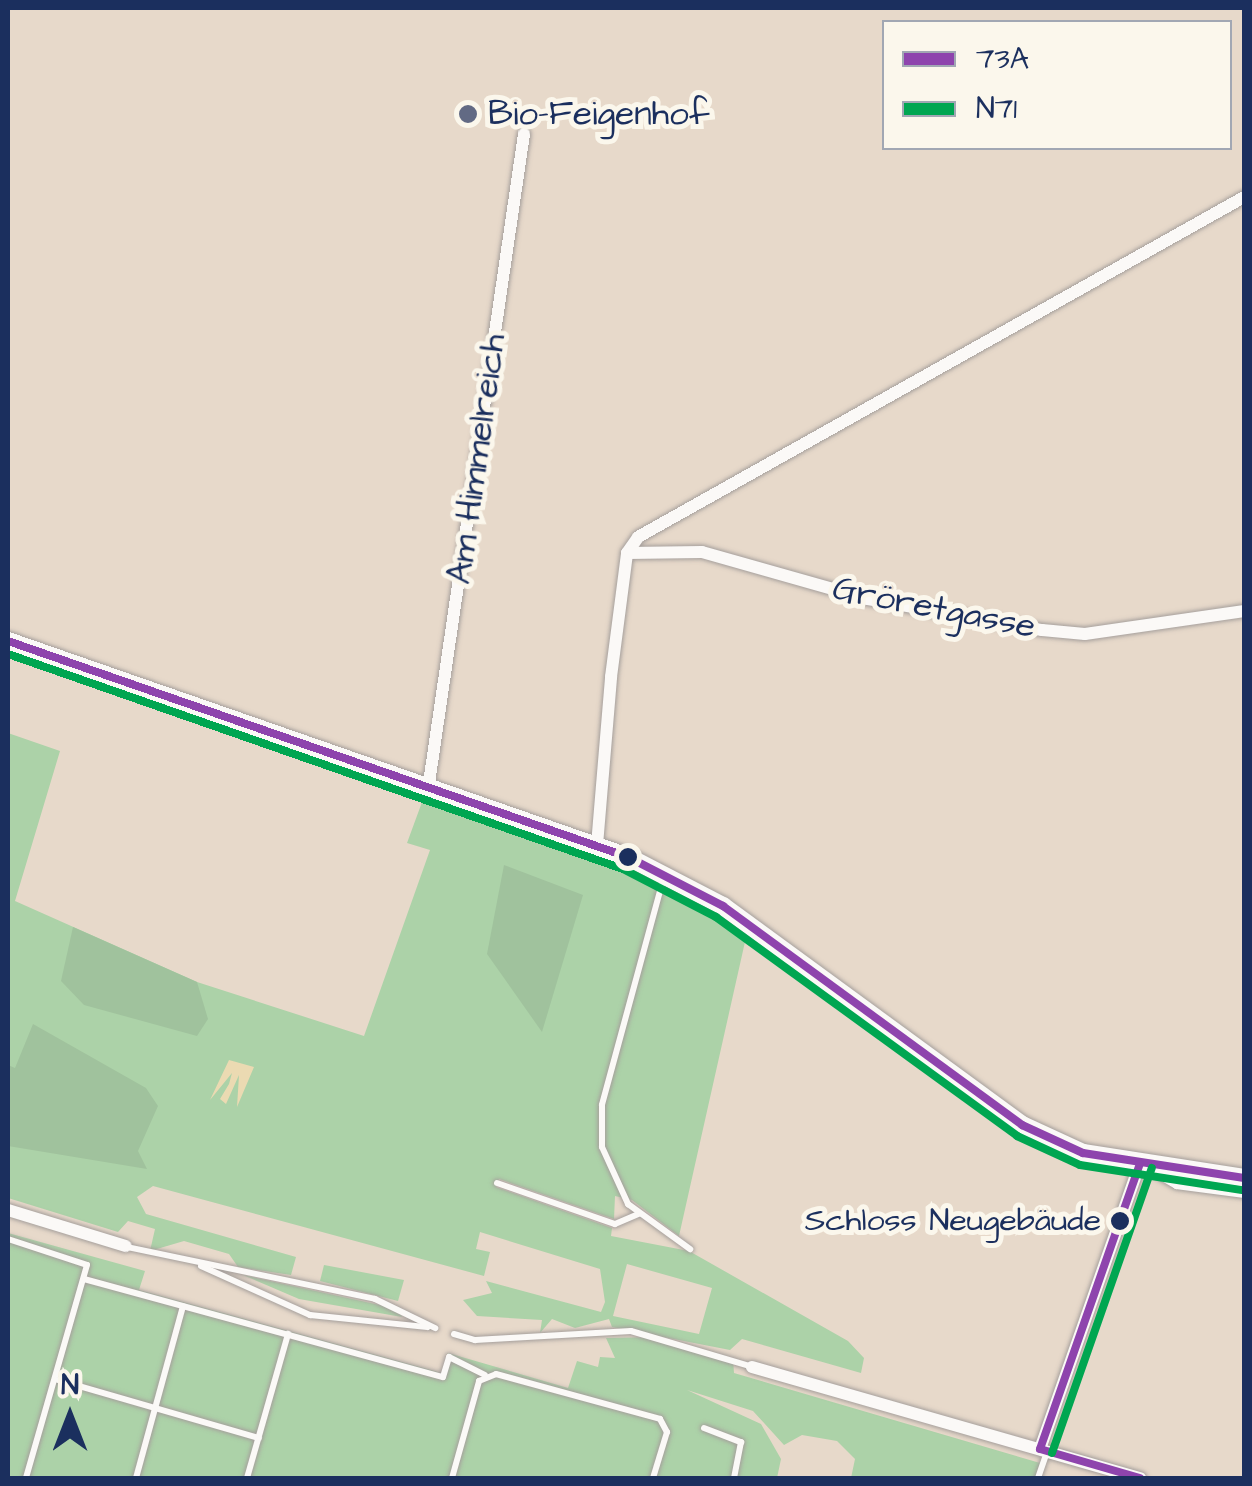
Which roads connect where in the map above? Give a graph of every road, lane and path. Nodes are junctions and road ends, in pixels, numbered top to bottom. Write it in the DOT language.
graph roads {
  1 [pos="524,134"];
  2 [pos="1244,196"];
  3 [pos="627,553"];
  4 [pos="1244,611"];
  5 [pos="8,641"];
  6 [pos="428,783"];
  7 [pos="598,845"];
  8 [pos="665,874"];
  9 [pos="1140,1164"];
  10 [pos="1244,1178"];
  11 [pos="497,1183"];
  12 [pos="1244,1195"];
  13 [pos="8,1210"];
  14 [pos="639,1214"];
  15 [pos="8,1239"];
  16 [pos="126,1246"];
  17 [pos="690,1248"];
  18 [pos="196,1263"];
  19 [pos="84,1278"];
  20 [pos="183,1306"];
  21 [pos="288,1334"];
  22 [pos="454,1334"];
  23 [pos="752,1367"];
  24 [pos="485,1375"];
  25 [pos="58,1380"];
  26 [pos="155,1408"];
  27 [pos="704,1428"];
  28 [pos="259,1438"];
  29 [pos="1044,1450"];
  30 [pos="26,1478"];
  31 [pos="136,1478"];
  32 [pos="247,1478"];
  33 [pos="452,1478"];
  34 [pos="654,1478"];
  35 [pos="734,1478"];
  36 [pos="1038,1478"];
  37 [pos="1140,1478"];
  1 -- 6 [label="street, Am Himmelreich"];
  2 -- 3 [label="street"];
  3 -- 4 [label="street, Gröretgasse"];
  3 -- 7 [label="street"];
  5 -- 6 [label="main road"];
  6 -- 7 [label="main road"];
  7 -- 8 [label="main road"];
  8 -- 9 [label="main road"];
  8 -- 14 [label="lane"];
  9 -- 10 [label="main road"];
  9 -- 12 [label="lane"];
  9 -- 29 [label="street"];
  11 -- 14 [label="lane"];
  13 -- 16 [label="street"];
  14 -- 17 [label="lane"];
  15 -- 19 [label="lane"];
  16 -- 18 [label="lane"];
  18 -- 18 [label="lane"];
  19 -- 20 [label="lane"];
  19 -- 25 [label="lane"];
  20 -- 21 [label="lane"];
  20 -- 26 [label="lane"];
  21 -- 24 [label="lane"];
  21 -- 28 [label="lane"];
  22 -- 23 [label="lane"];
  23 -- 29 [label="street"];
  24 -- 33 [label="lane"];
  24 -- 34 [label="lane"];
  25 -- 26 [label="lane"];
  25 -- 30 [label="lane"];
  26 -- 28 [label="lane"];
  26 -- 31 [label="lane"];
  27 -- 35 [label="lane"];
  28 -- 32 [label="lane"];
  29 -- 36 [label="lane"];
  29 -- 37 [label="street"];
}
